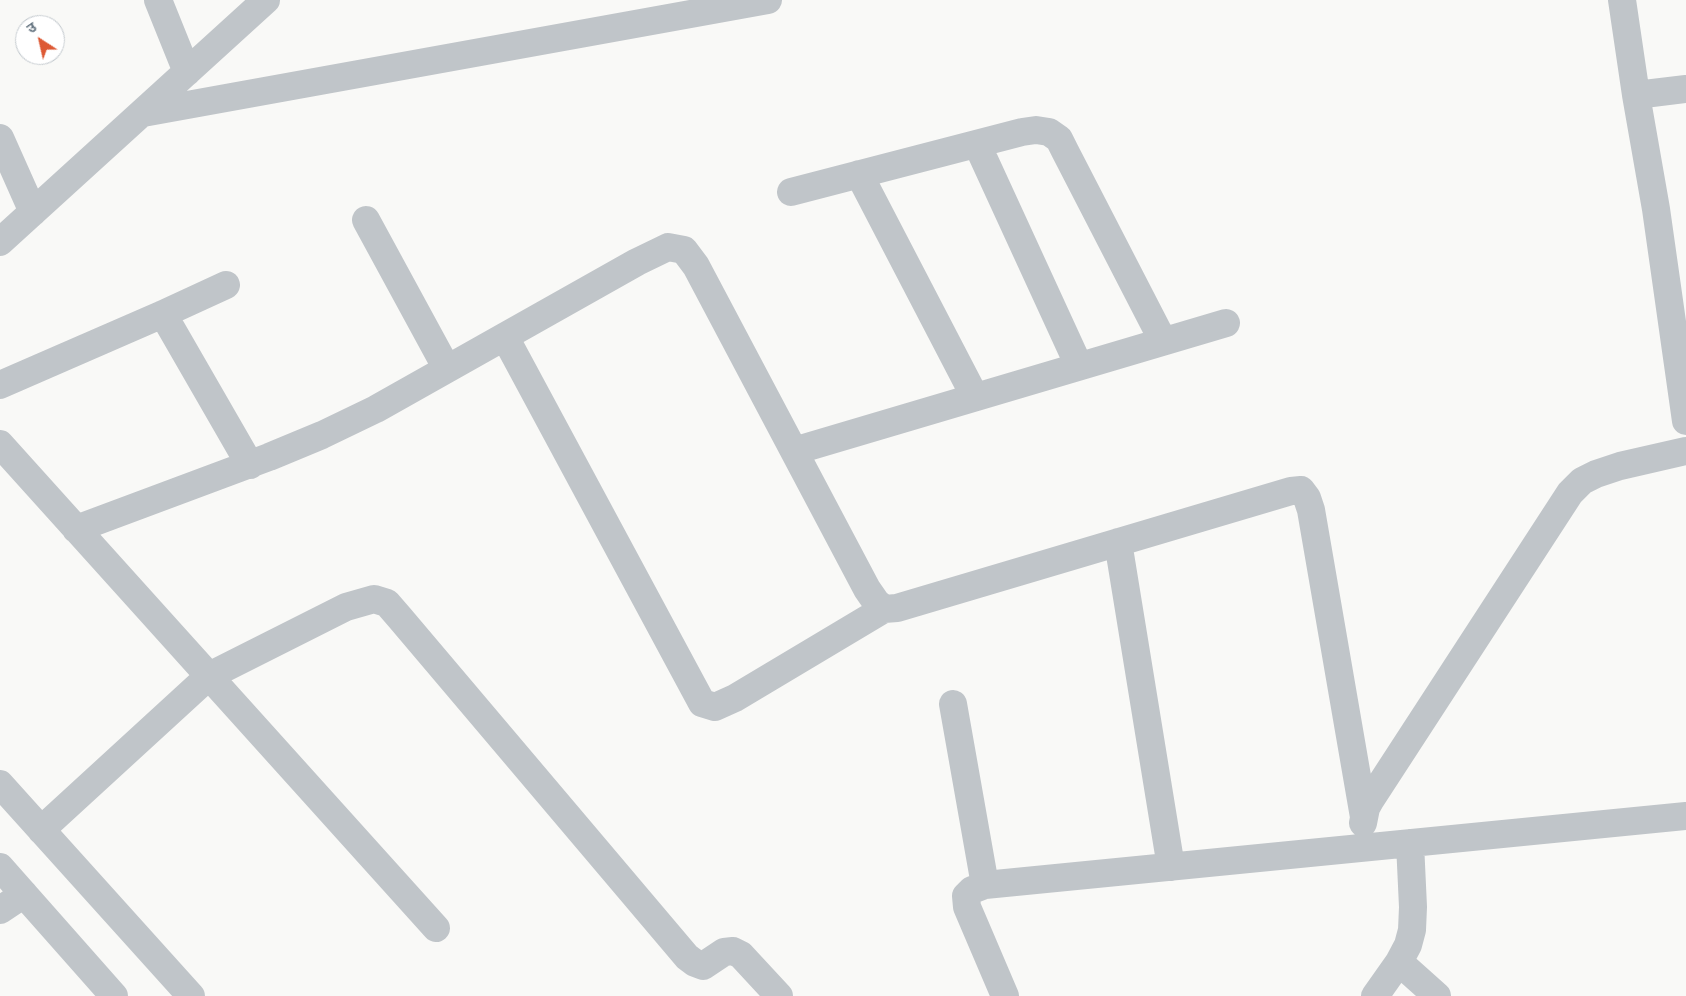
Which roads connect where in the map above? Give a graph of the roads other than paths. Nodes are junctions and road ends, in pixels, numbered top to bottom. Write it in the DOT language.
graph roads {
  1 [pos="158,0"];
  2 [pos="266,0"];
  3 [pos="768,0"];
  4 [pos="1622,0"];
  5 [pos="187,72"];
  6 [pos="1686,89"];
  7 [pos="1636,95"];
  8 [pos="143,112"];
  9 [pos="0,138"];
  10 [pos="977,144"];
  11 [pos="858,174"];
  12 [pos="791,192"];
  13 [pos="33,212"];
  14 [pos="366,220"];
  15 [pos="0,242"];
  16 [pos="226,285"];
  17 [pos="163,314"];
  18 [pos="1226,323"];
  19 [pos="505,337"];
  20 [pos="1163,342"];
  21 [pos="1079,366"];
  22 [pos="447,369"];
  23 [pos="0,385"];
  24 [pos="975,397"];
  25 [pos="1686,421"];
  26 [pos="0,444"];
  27 [pos="794,451"];
  28 [pos="1686,451"];
  29 [pos="250,464"];
  30 [pos="76,529"];
  31 [pos="1118,542"];
  32 [pos="884,608"];
  33 [pos="209,676"];
  34 [pos="953,704"];
  35 [pos="0,784"];
  36 [pos="1686,816"];
  37 [pos="1364,817"];
  38 [pos="41,830"];
  39 [pos="1410,843"];
  40 [pos="1365,848"];
  41 [pos="0,867"];
  42 [pos="1171,867"];
  43 [pos="984,885"];
  44 [pos="24,894"];
  45 [pos="0,910"];
  46 [pos="436,928"];
  47 [pos="1399,962"];
  48 [pos="114,996"];
  49 [pos="191,996"];
  50 [pos="779,996"];
  51 [pos="1005,996"];
  52 [pos="1375,996"];
  53 [pos="1437,996"];
  1 -- 5 [label="street"];
  2 -- 5 [label="street"];
  3 -- 8 [label="street"];
  4 -- 7 [label="street"];
  5 -- 8 [label="street"];
  6 -- 7 [label="street"];
  7 -- 25 [label="street"];
  8 -- 13 [label="street"];
  9 -- 13 [label="street"];
  10 -- 11 [label="street"];
  10 -- 20 [label="street"];
  10 -- 21 [label="street"];
  11 -- 12 [label="street"];
  11 -- 24 [label="street"];
  13 -- 15 [label="street"];
  14 -- 22 [label="street"];
  16 -- 17 [label="street"];
  17 -- 23 [label="street"];
  17 -- 29 [label="street"];
  18 -- 20 [label="street"];
  19 -- 22 [label="street"];
  19 -- 27 [label="street"];
  19 -- 32 [label="street"];
  20 -- 21 [label="street"];
  21 -- 24 [label="street"];
  22 -- 29 [label="street"];
  24 -- 27 [label="street"];
  26 -- 30 [label="street"];
  27 -- 32 [label="street"];
  28 -- 37 [label="street"];
  29 -- 30 [label="street"];
  30 -- 33 [label="street"];
  31 -- 32 [label="street"];
  31 -- 37 [label="street"];
  31 -- 42 [label="street"];
  33 -- 38 [label="street"];
  33 -- 46 [label="street"];
  33 -- 50 [label="street"];
  34 -- 43 [label="street"];
  35 -- 38 [label="street"];
  36 -- 39 [label="street"];
  37 -- 40 [label="street"];
  38 -- 49 [label="street"];
  39 -- 40 [label="street"];
  39 -- 47 [label="street"];
  40 -- 42 [label="street"];
  41 -- 44 [label="street"];
  42 -- 43 [label="street"];
  43 -- 51 [label="street"];
  44 -- 45 [label="street"];
  44 -- 48 [label="street"];
  47 -- 52 [label="street"];
  47 -- 53 [label="street"];
}
